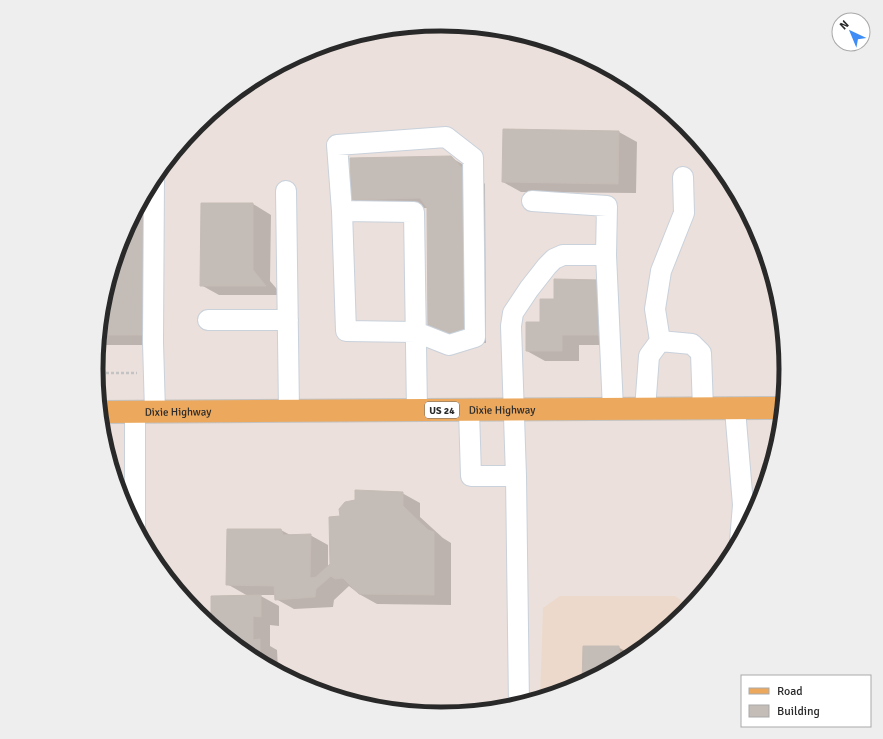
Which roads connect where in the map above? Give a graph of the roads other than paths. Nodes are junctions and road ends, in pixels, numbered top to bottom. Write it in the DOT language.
graph roads {
  1 [pos="683,177"];
  2 [pos="154,191"];
  3 [pos="286,191"];
  4 [pos="532,201"];
  5 [pos="342,211"];
  6 [pos="606,255"];
  7 [pos="208,320"];
  8 [pos="288,320"];
  9 [pos="416,332"];
  10 [pos="660,341"];
  11 [pos="778,408"];
  12 [pos="613,409"];
  13 [pos="645,409"];
  14 [pos="703,409"];
  15 [pos="735,409"];
  16 [pos="417,410"];
  17 [pos="469,410"];
  18 [pos="513,410"];
  19 [pos="289,411"];
  20 [pos="106,412"];
  21 [pos="145,412"];
  22 [pos="516,476"];
  23 [pos="137,516"];
  24 [pos="741,527"];
  25 [pos="519,698"];
  1 -- 10 [label="street"];
  2 -- 21 [label="street"];
  3 -- 8 [label="street"];
  4 -- 6 [label="street"];
  5 -- 9 [label="street"];
  5 -- 9 [label="street"];
  5 -- 9 [label="street"];
  6 -- 12 [label="street"];
  6 -- 18 [label="street"];
  7 -- 8 [label="street"];
  8 -- 19 [label="street"];
  9 -- 16 [label="street"];
  10 -- 13 [label="street"];
  10 -- 14 [label="street"];
  11 -- 15 [label="main road, Dixie Highway / US 24"];
  12 -- 13 [label="main road, Dixie Highway / US 24"];
  12 -- 18 [label="main road, Dixie Highway / US 24"];
  13 -- 14 [label="main road, Dixie Highway / US 24"];
  14 -- 15 [label="main road, Dixie Highway / US 24"];
  15 -- 24 [label="street"];
  16 -- 17 [label="main road, Dixie Highway / US 24"];
  16 -- 19 [label="main road, Dixie Highway / US 24"];
  17 -- 18 [label="main road, Dixie Highway / US 24"];
  17 -- 22 [label="street"];
  18 -- 22 [label="street"];
  19 -- 21 [label="main road, Dixie Highway / US 24"];
  20 -- 21 [label="main road, Dixie Highway / US 24"];
  21 -- 23 [label="street"];
  22 -- 25 [label="street"];
}
